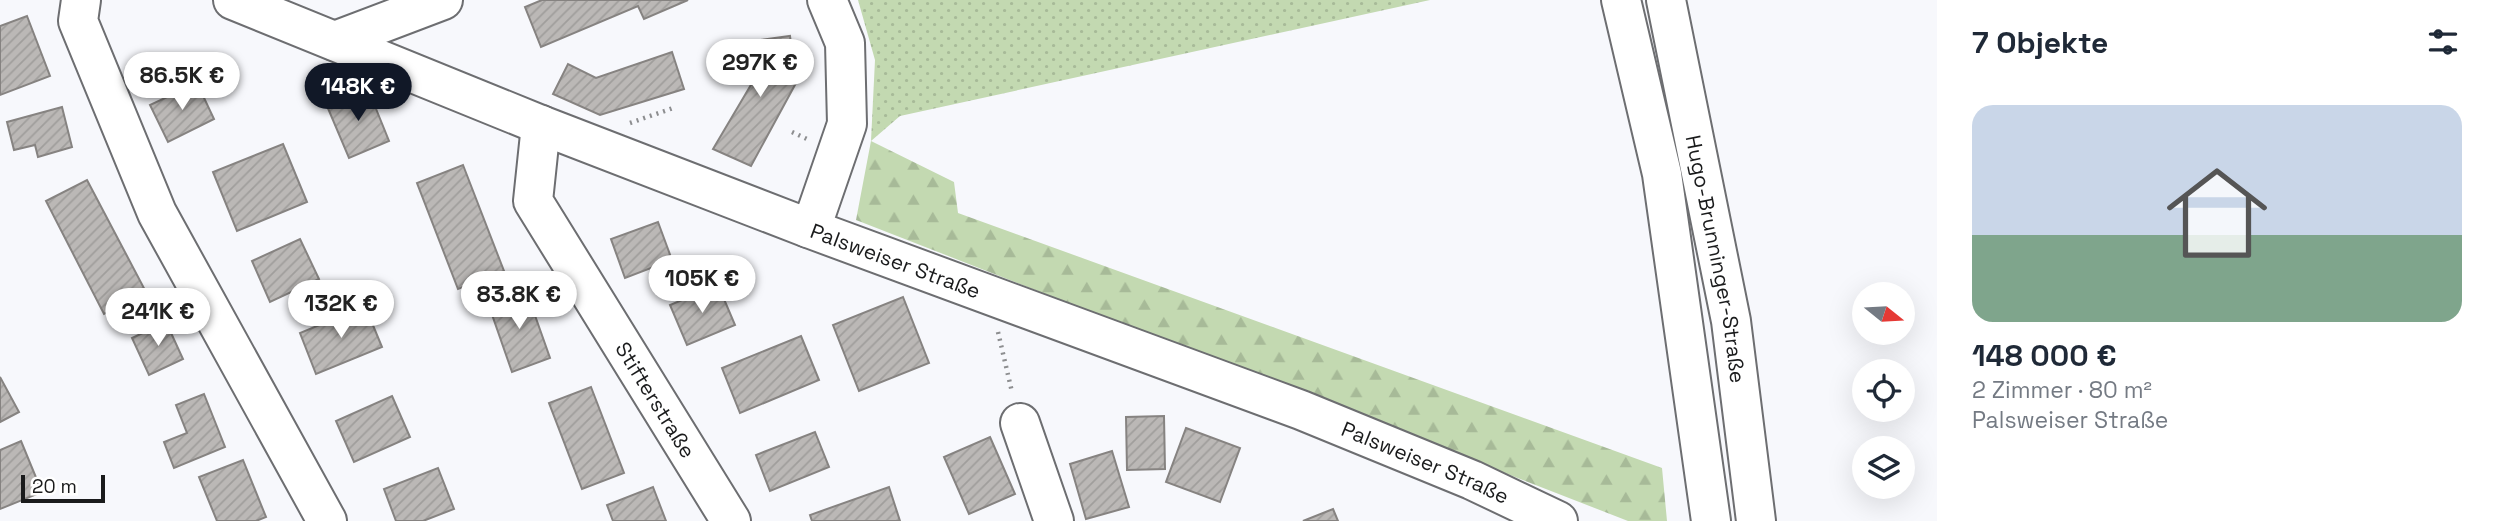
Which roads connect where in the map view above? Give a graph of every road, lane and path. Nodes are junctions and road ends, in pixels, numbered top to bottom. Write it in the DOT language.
graph roads {
  1 [pos="80,0"];
  2 [pos="233,0"];
  3 [pos="443,0"];
  4 [pos="827,0"];
  5 [pos="1621,0"];
  6 [pos="1666,0"];
  7 [pos="335,41"];
  8 [pos="541,125"];
  9 [pos="808,228"];
  10 [pos="997,329"];
  11 [pos="1020,423"];
  12 [pos="327,521"];
  13 [pos="731,521"];
  14 [pos="1054,521"];
  15 [pos="1558,521"];
  16 [pos="1712,521"];
  17 [pos="1756,521"];
  1 -- 12 [label="main road"];
  2 -- 7 [label="main road, Palsweiser Straße"];
  3 -- 7 [label="main road"];
  4 -- 9 [label="main road"];
  5 -- 16 [label="main road"];
  6 -- 17 [label="main road, Hugo-Brunninger-Straße"];
  7 -- 8 [label="main road, Palsweiser Straße"];
  8 -- 9 [label="main road, Palsweiser Straße"];
  8 -- 13 [label="main road, Stifterstraße"];
  9 -- 15 [label="main road, Palsweiser Straße"];
  10 -- 11 [label="path"];
  11 -- 14 [label="main road"];
}
